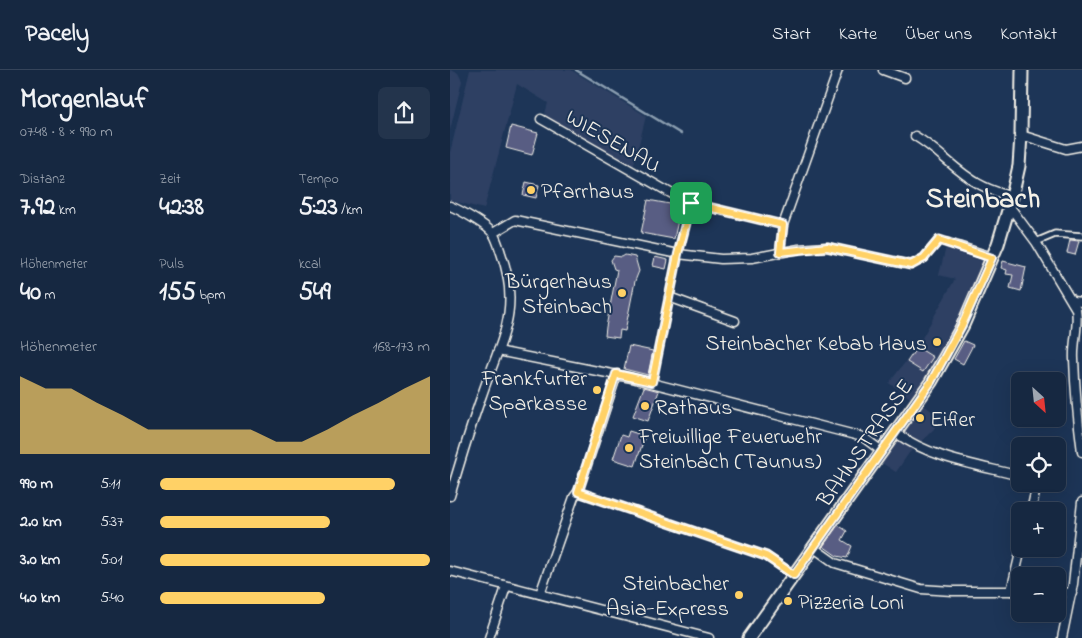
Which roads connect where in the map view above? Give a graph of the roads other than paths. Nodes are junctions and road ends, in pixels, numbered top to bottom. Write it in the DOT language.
graph roads {
  1 [pos="838,70"];
  2 [pos="883,70"];
  3 [pos="1022,70"];
  4 [pos="905,78"];
  5 [pos="541,119"];
  6 [pos="1022,135"];
  7 [pos="915,136"];
  8 [pos="1082,146"];
  9 [pos="1011,202"];
  10 [pos="691,203"];
  11 [pos="450,206"];
  12 [pos="783,225"];
  13 [pos="494,233"];
  14 [pos="1082,236"];
  15 [pos="1036,242"];
  16 [pos="780,252"];
  17 [pos="678,254"];
  18 [pos="992,258"];
  19 [pos="669,297"];
  20 [pos="1072,301"];
  21 [pos="1082,302"];
  22 [pos="735,321"];
  23 [pos="498,351"];
  24 [pos="616,374"];
  25 [pos="652,382"];
  26 [pos="896,432"];
  27 [pos="883,452"];
  28 [pos="1082,452"];
  29 [pos="1011,474"];
  30 [pos="578,492"];
  31 [pos="450,496"];
  32 [pos="1082,502"];
  33 [pos="814,548"];
  34 [pos="450,571"];
  35 [pos="794,575"];
  36 [pos="506,587"];
  37 [pos="1011,591"];
  38 [pos="1066,593"];
  39 [pos="1072,593"];
  40 [pos="540,594"];
  41 [pos="489,638"];
  42 [pos="709,638"];
  43 [pos="749,638"];
  44 [pos="1062,638"];
  1 -- 12 [label="street"];
  2 -- 4 [label="street"];
  3 -- 6 [label="main road, BAHNSTRASSE"];
  5 -- 10 [label="street, WIESENAU"];
  6 -- 8 [label="street"];
  6 -- 9 [label="main road, BAHNSTRASSE"];
  7 -- 9 [label="street"];
  9 -- 15 [label="street"];
  9 -- 18 [label="main road, BAHNSTRASSE"];
  10 -- 12 [label="street, WIESENAU"];
  10 -- 17 [label="street"];
  11 -- 13 [label="street"];
  12 -- 16 [label="street"];
  13 -- 17 [label="street"];
  13 -- 23 [label="street"];
  14 -- 15 [label="street"];
  15 -- 20 [label="street"];
  16 -- 17 [label="street"];
  16 -- 18 [label="street"];
  17 -- 19 [label="street"];
  18 -- 26 [label="main road, BAHNSTRASSE"];
  19 -- 22 [label="street"];
  19 -- 25 [label="street"];
  20 -- 21 [label="street"];
  20 -- 28 [label="street"];
  23 -- 24 [label="street"];
  23 -- 31 [label="street"];
  24 -- 25 [label="street"];
  24 -- 30 [label="street"];
  25 -- 27 [label="street"];
  26 -- 27 [label="main road, BAHNSTRASSE"];
  26 -- 29 [label="street"];
  27 -- 33 [label="main road, BAHNSTRASSE"];
  30 -- 35 [label="street"];
  30 -- 40 [label="street"];
  32 -- 39 [label="street"];
  33 -- 35 [label="main road, BAHNSTRASSE"];
  33 -- 37 [label="street"];
  34 -- 36 [label="street"];
  35 -- 43 [label="main road, BAHNSTRASSE"];
  36 -- 40 [label="street"];
  36 -- 41 [label="street"];
  38 -- 39 [label="street"];
  39 -- 44 [label="street"];
  40 -- 42 [label="street"];
}
